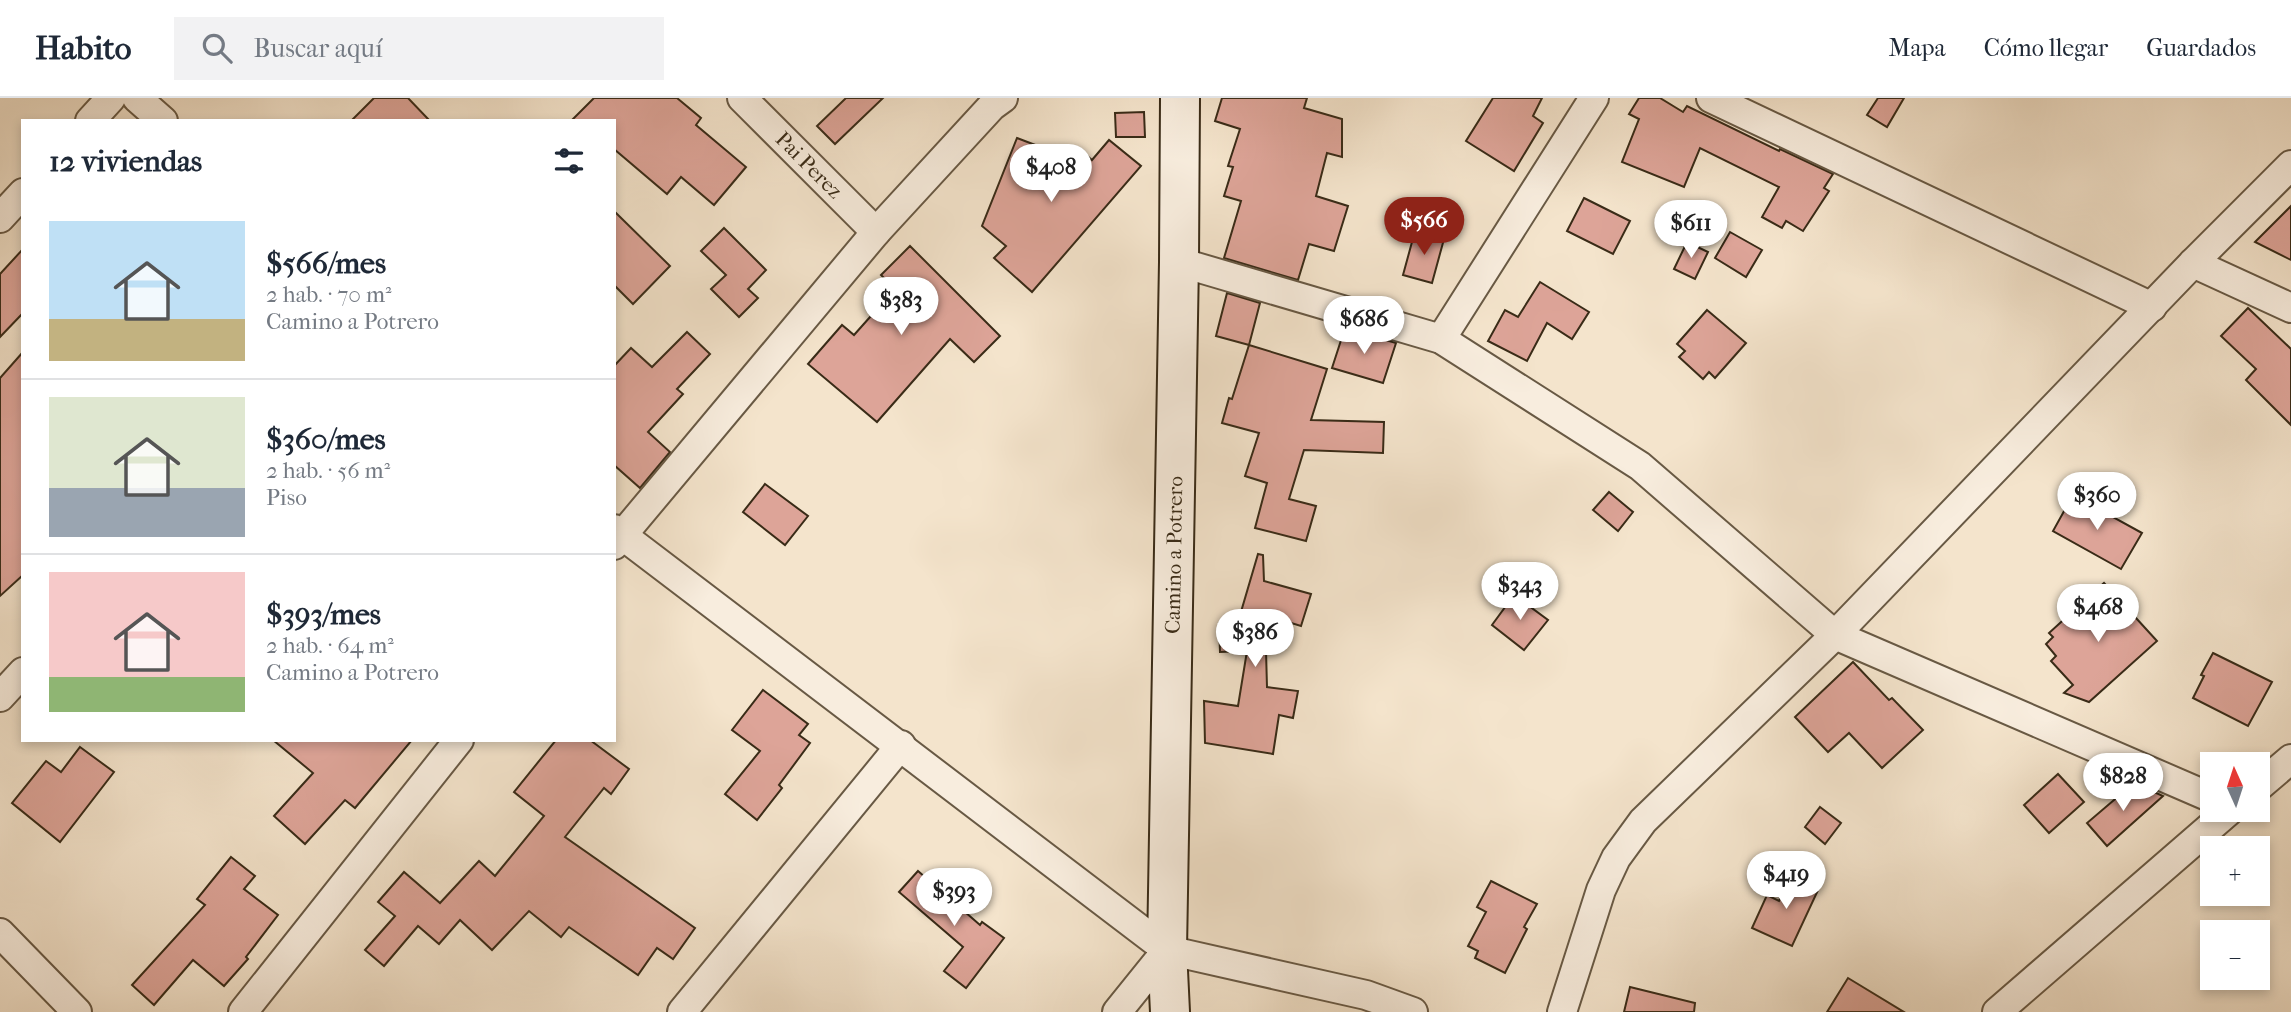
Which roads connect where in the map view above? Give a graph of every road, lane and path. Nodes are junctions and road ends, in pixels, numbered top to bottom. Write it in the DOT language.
graph roads {
  1 [pos="111,98"];
  2 [pos="137,98"];
  3 [pos="742,98"];
  4 [pos="1003,98"];
  5 [pos="1180,98"];
  6 [pos="1594,98"];
  7 [pos="1711,98"];
  8 [pos="92,119"];
  9 [pos="161,119"];
  10 [pos="2291,165"];
  11 [pos="21,195"];
  12 [pos="0,218"];
  13 [pos="876,232"];
  14 [pos="1179,262"];
  15 [pos="2193,263"];
  16 [pos="2152,307"];
  17 [pos="2291,308"];
  18 [pos="1441,339"];
  19 [pos="617,536"];
  20 [pos="1835,635"];
  21 [pos="21,674"];
  22 [pos="0,697"];
  23 [pos="457,742"];
  24 [pos="901,745"];
  25 [pos="2291,759"];
  26 [pos="2270,777"];
  27 [pos="2200,793"];
  28 [pos="2216,822"];
  29 [pos="0,933"];
  30 [pos="1167,950"];
  31 [pos="77,1012"];
  32 [pos="243,1012"];
  33 [pos="682,1012"];
  34 [pos="1117,1012"];
  35 [pos="1170,1012"];
  36 [pos="1413,1012"];
  37 [pos="1562,1012"];
  38 [pos="1997,1012"];
  1 -- 8 [label="street"];
  2 -- 9 [label="street"];
  3 -- 13 [label="street, Pai Perez"];
  4 -- 13 [label="street"];
  5 -- 14 [label="street, Camino a Potrero"];
  6 -- 18 [label="street"];
  7 -- 16 [label="street"];
  10 -- 15 [label="street"];
  11 -- 12 [label="street"];
  13 -- 19 [label="street"];
  14 -- 18 [label="street"];
  14 -- 30 [label="street, Camino a Potrero"];
  15 -- 16 [label="street"];
  15 -- 17 [label="street"];
  16 -- 20 [label="street"];
  18 -- 20 [label="street"];
  19 -- 24 [label="street"];
  20 -- 27 [label="street"];
  20 -- 37 [label="street"];
  21 -- 22 [label="street"];
  23 -- 32 [label="street"];
  24 -- 30 [label="street"];
  24 -- 33 [label="street"];
  25 -- 26 [label="street"];
  28 -- 38 [label="street"];
  29 -- 31 [label="street"];
  30 -- 34 [label="street"];
  30 -- 35 [label="street, Camino a Potrero"];
  30 -- 36 [label="street"];
}
